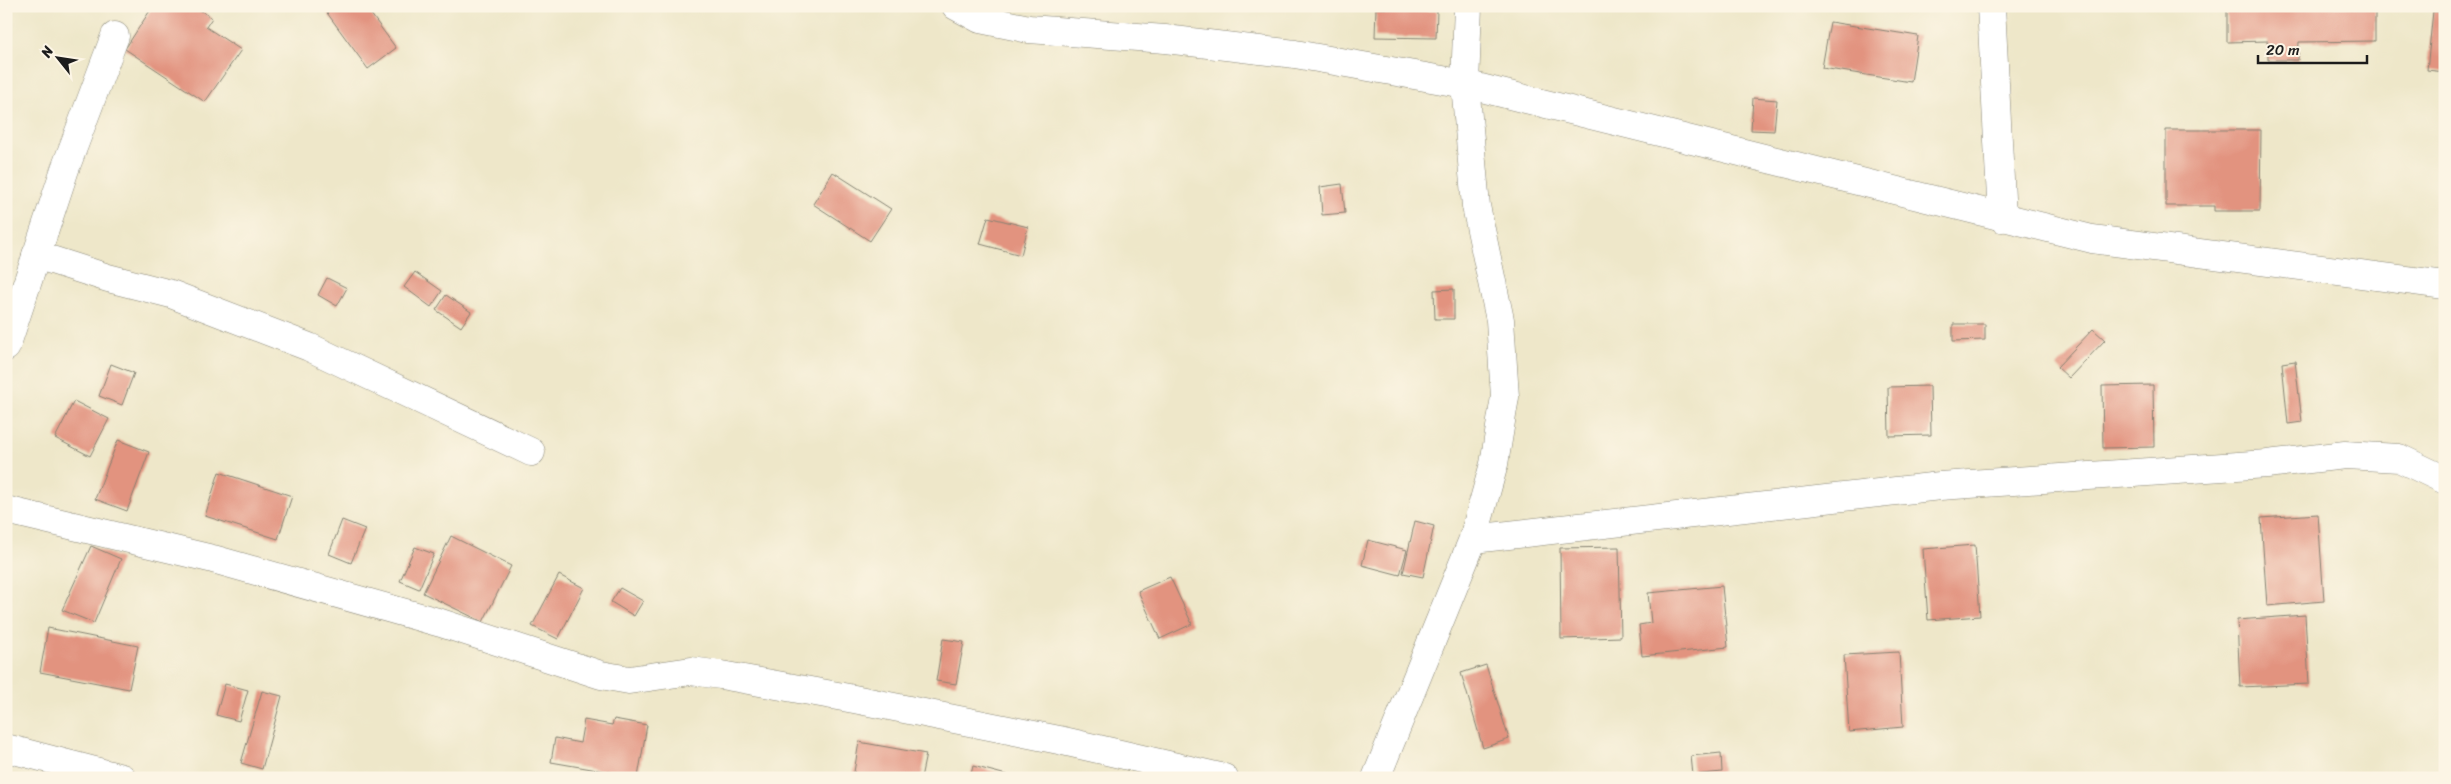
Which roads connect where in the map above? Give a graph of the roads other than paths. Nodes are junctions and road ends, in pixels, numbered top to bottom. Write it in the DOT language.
graph roads {
  1 [pos="956,6"];
  2 [pos="1468,6"];
  3 [pos="1991,6"];
  4 [pos="115,36"];
  5 [pos="1465,84"];
  6 [pos="2002,218"];
  7 [pos="36,255"];
  8 [pos="2445,285"];
  9 [pos="6,347"];
  10 [pos="531,452"];
  11 [pos="2445,480"];
  12 [pos="6,510"];
  13 [pos="1473,539"];
  14 [pos="6,748"];
  15 [pos="122,778"];
  16 [pos="1224,778"];
  17 [pos="1376,778"];
  1 -- 5 [label="street"];
  2 -- 5 [label="street"];
  3 -- 6 [label="street"];
  4 -- 7 [label="street"];
  5 -- 6 [label="street"];
  5 -- 13 [label="street"];
  6 -- 8 [label="street"];
  7 -- 9 [label="street"];
  7 -- 10 [label="street"];
  11 -- 13 [label="street"];
  12 -- 16 [label="street"];
  13 -- 17 [label="street"];
  14 -- 15 [label="street"];
}
